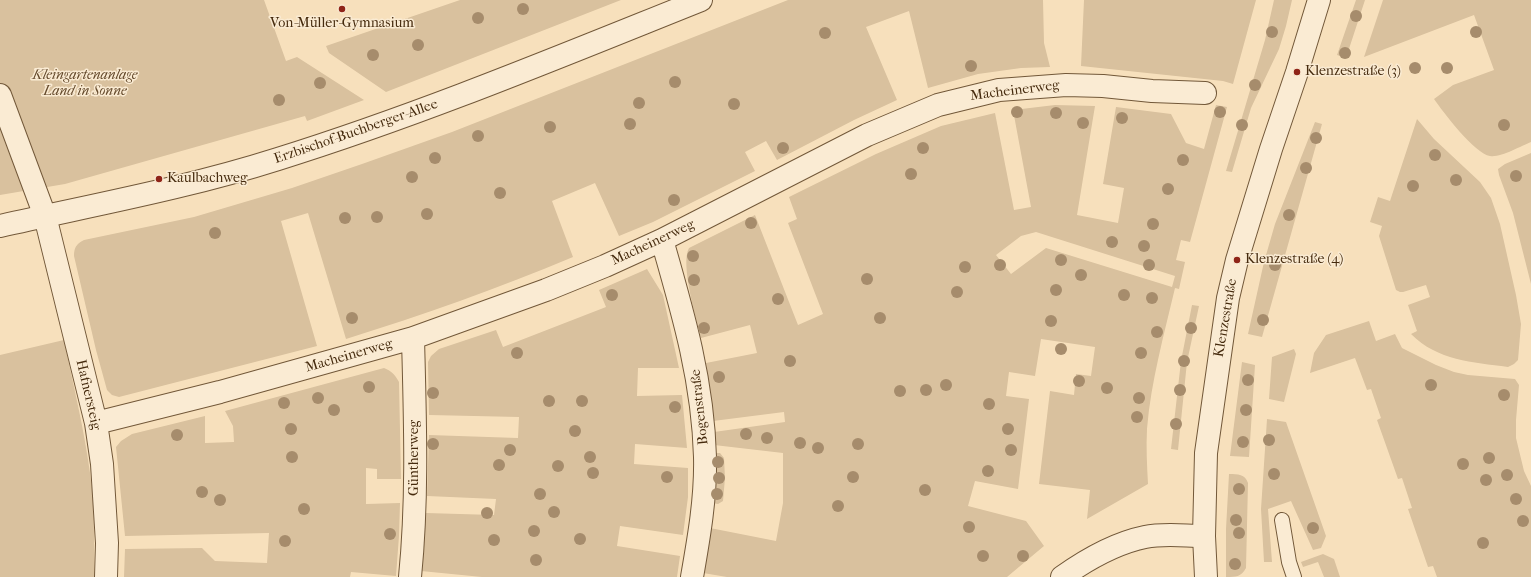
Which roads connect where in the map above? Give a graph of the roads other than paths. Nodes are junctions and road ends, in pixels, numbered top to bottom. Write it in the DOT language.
graph roads {
  1 [pos="701,0"];
  2 [pos="1319,0"];
  3 [pos="1205,93"];
  4 [pos="0,95"];
  5 [pos="45,216"];
  6 [pos="0,226"];
  7 [pos="662,240"];
  8 [pos="413,338"];
  9 [pos="96,423"];
  10 [pos="1282,520"];
  11 [pos="1204,536"];
  12 [pos="106,577"];
  13 [pos="410,577"];
  14 [pos="692,577"];
  15 [pos="1062,577"];
  16 [pos="1206,577"];
  17 [pos="1294,577"];
  1 -- 5 [label="street, Erzbischof-Buchberger-Allee"];
  2 -- 11 [label="street, Klenzestraße"];
  3 -- 7 [label="street, Macheinerweg"];
  4 -- 5 [label="street"];
  5 -- 6 [label="street, Erzbischof-Buchberger-Allee"];
  5 -- 9 [label="street, Hafnersteig"];
  7 -- 8 [label="street, Macheinerweg"];
  7 -- 14 [label="street, Bogenstraße"];
  8 -- 9 [label="street, Macheinerweg"];
  8 -- 13 [label="street, Güntherweg"];
  9 -- 12 [label="street, Hafnersteig"];
  10 -- 17 [label="lane"];
  11 -- 15 [label="street"];
  11 -- 16 [label="street, Klenzestraße"];
}
